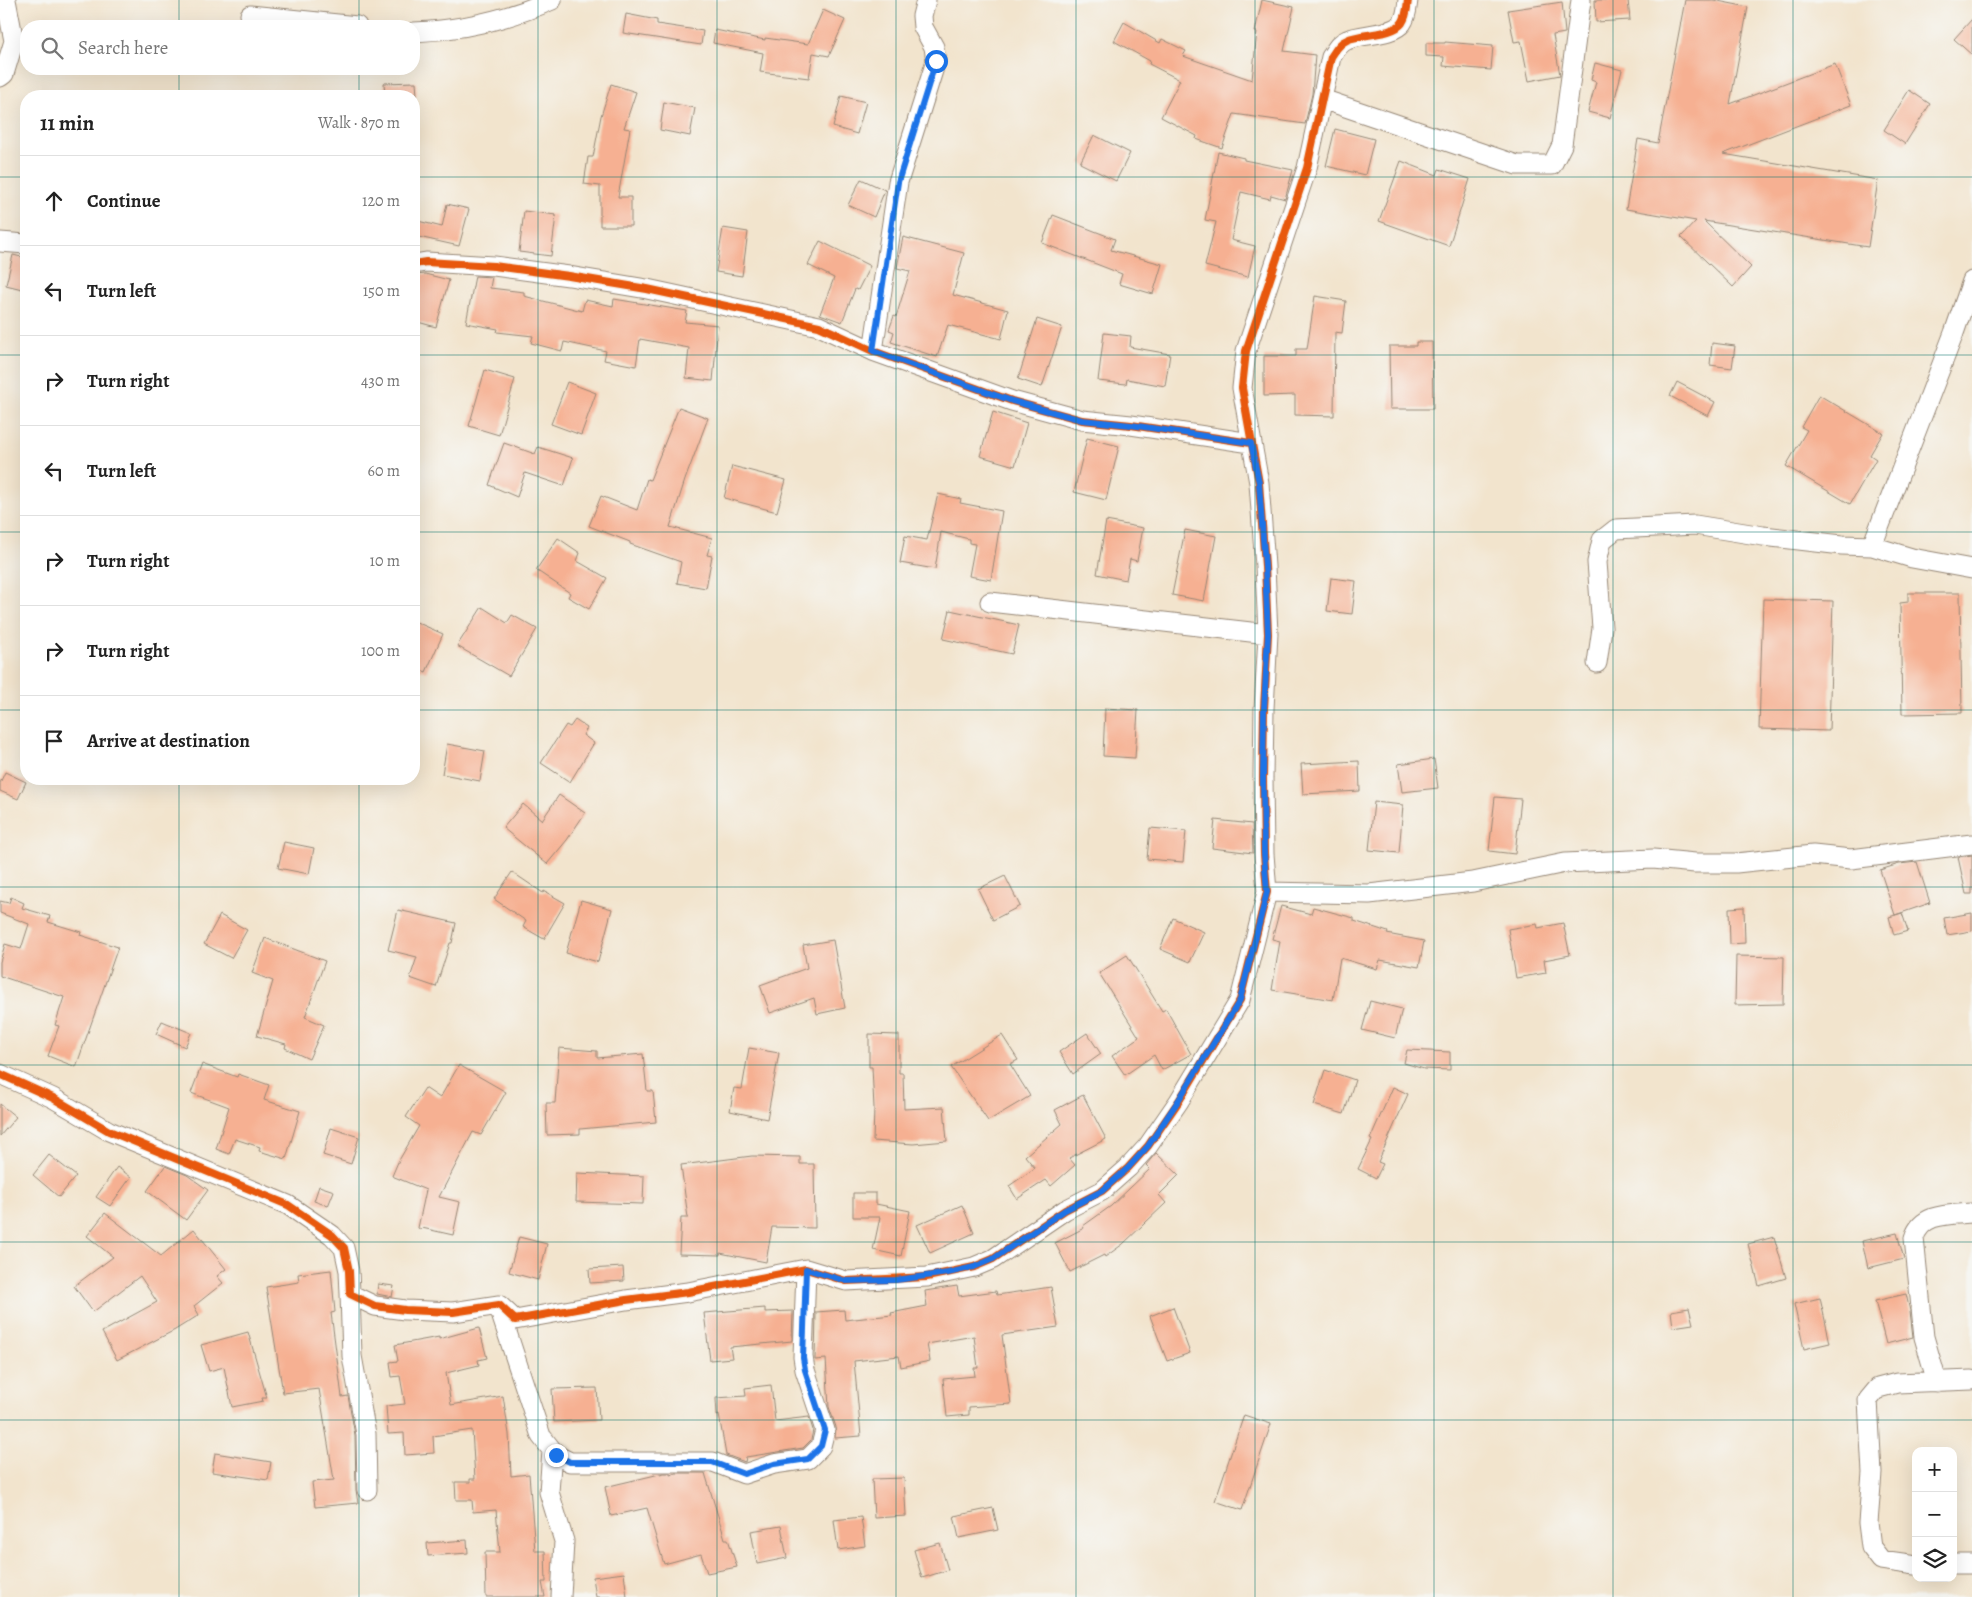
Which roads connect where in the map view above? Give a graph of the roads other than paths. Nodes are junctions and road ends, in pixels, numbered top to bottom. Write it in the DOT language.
graph roads {
  1 [pos="6,0"];
  2 [pos="552,0"];
  3 [pos="926,0"];
  4 [pos="1408,0"];
  5 [pos="1581,0"];
  6 [pos="250,15"];
  7 [pos="299,20"];
  8 [pos="420,32"];
  9 [pos="0,77"];
  10 [pos="1322,99"];
  11 [pos="0,242"];
  12 [pos="20,244"];
  13 [pos="420,263"];
  14 [pos="1971,284"];
  15 [pos="873,351"];
  16 [pos="1251,443"];
  17 [pos="1872,546"];
  18 [pos="1972,569"];
  19 [pos="990,602"];
  20 [pos="1268,634"];
  21 [pos="1597,663"];
  22 [pos="1972,844"];
  23 [pos="1267,892"];
  24 [pos="0,1074"];
  25 [pos="1972,1214"];
  26 [pos="806,1269"];
  27 [pos="350,1294"];
  28 [pos="499,1305"];
  29 [pos="1972,1380"];
  30 [pos="1937,1382"];
  31 [pos="552,1451"];
  32 [pos="367,1490"];
  33 [pos="1912,1564"];
  34 [pos="1957,1564"];
  35 [pos="1972,1564"];
  36 [pos="561,1597"];
  1 -- 9 [label="street"];
  2 -- 8 [label="street"];
  3 -- 15 [label="street"];
  4 -- 10 [label="street"];
  5 -- 10 [label="street"];
  6 -- 7 [label="street"];
  10 -- 16 [label="street"];
  11 -- 12 [label="street"];
  13 -- 15 [label="street"];
  14 -- 17 [label="street"];
  15 -- 16 [label="street"];
  16 -- 20 [label="street"];
  17 -- 18 [label="street"];
  17 -- 21 [label="street"];
  19 -- 20 [label="street"];
  20 -- 23 [label="street"];
  22 -- 23 [label="street"];
  23 -- 26 [label="street"];
  24 -- 27 [label="street"];
  25 -- 30 [label="street"];
  26 -- 28 [label="street"];
  26 -- 31 [label="street"];
  27 -- 28 [label="street"];
  27 -- 32 [label="street"];
  28 -- 31 [label="street"];
  29 -- 30 [label="street"];
  30 -- 33 [label="street"];
  31 -- 36 [label="street"];
  34 -- 35 [label="street"];
}
